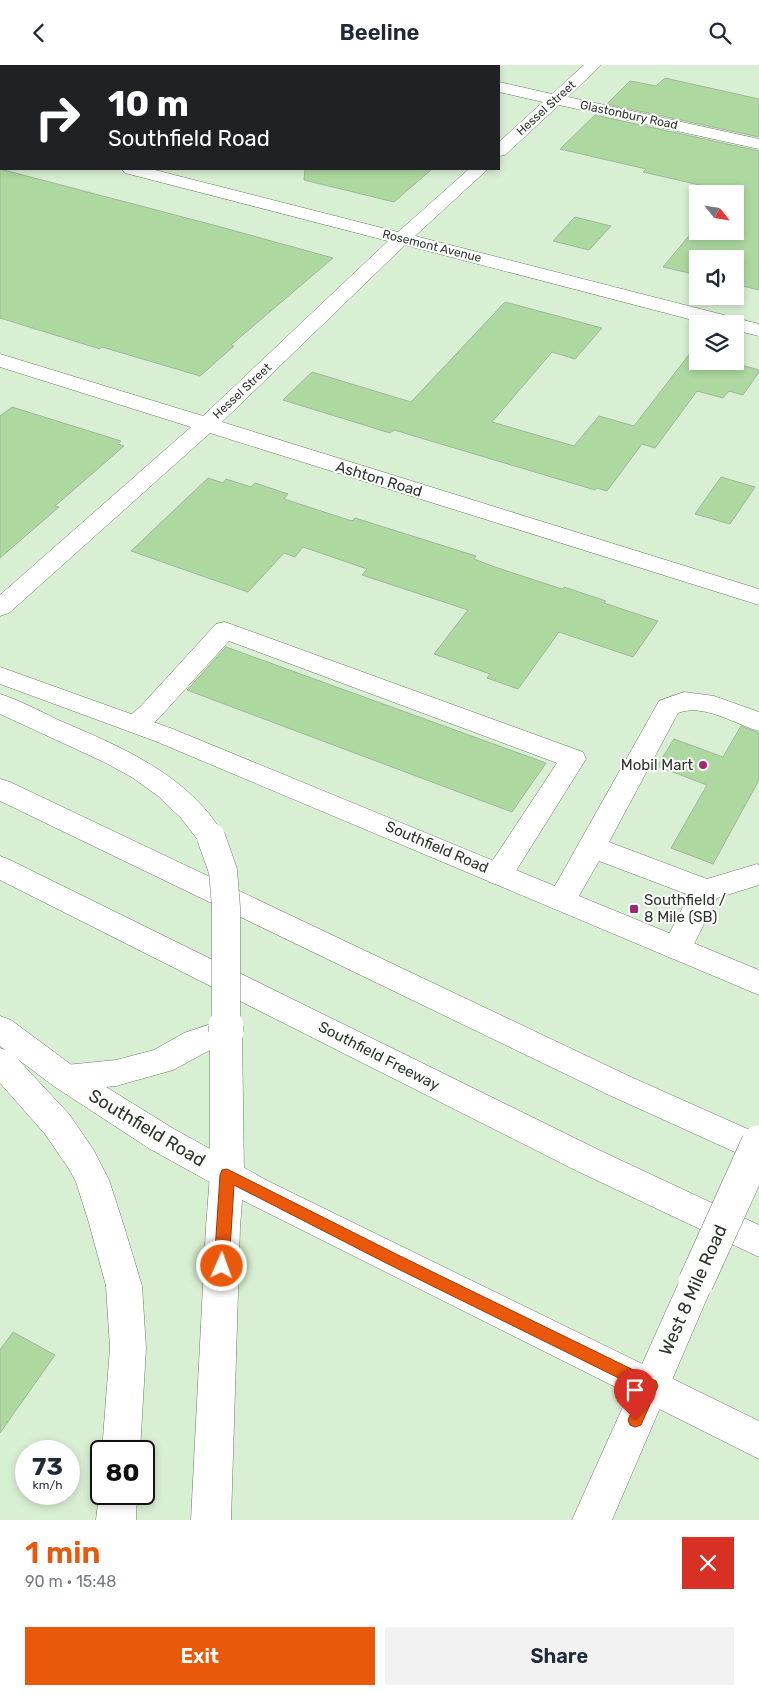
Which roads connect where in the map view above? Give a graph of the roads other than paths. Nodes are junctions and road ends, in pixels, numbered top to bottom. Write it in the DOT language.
graph roads {
  1 [pos="593,65"];
  2 [pos="500,87"];
  3 [pos="556,99"];
  4 [pos="759,144"];
  5 [pos="500,150"];
  6 [pos="136,170"];
  7 [pos="478,170"];
  8 [pos="402,239"];
  9 [pos="699,315"];
  10 [pos="744,326"];
  11 [pos="759,330"];
  12 [pos="0,361"];
  13 [pos="206,425"];
  14 [pos="759,597"];
  15 [pos="0,608"];
  16 [pos="0,675"];
  17 [pos="0,703"];
  18 [pos="759,722"];
  19 [pos="136,724"];
  20 [pos="0,789"];
  21 [pos="592,847"];
  22 [pos="0,867"];
  23 [pos="499,874"];
  24 [pos="758,874"];
  25 [pos="706,890"];
  26 [pos="562,901"];
  27 [pos="677,948"];
  28 [pos="759,983"];
  29 [pos="0,1029"];
  30 [pos="226,1032"];
  31 [pos="0,1061"];
  32 [pos="66,1078"];
  33 [pos="759,1143"];
  34 [pos="759,1149"];
  35 [pos="227,1175"];
  36 [pos="759,1242"];
  37 [pos="650,1386"];
  38 [pos="122,1440"];
  39 [pos="759,1441"];
  40 [pos="117,1505"];
  41 [pos="116,1520"];
  42 [pos="212,1520"];
  43 [pos="592,1520"];
  1 -- 3 [label="main road, Hessel Street"];
  2 -- 3 [label="main road, Glastonbury Road"];
  3 -- 4 [label="main road, Glastonbury Road"];
  3 -- 5 [label="main road, Hessel Street"];
  6 -- 8 [label="main road, Rosemont Avenue"];
  7 -- 8 [label="main road, Hessel Street"];
  8 -- 9 [label="main road, Rosemont Avenue"];
  8 -- 13 [label="main road, Hessel Street"];
  10 -- 11 [label="main road, Rosemont Avenue"];
  12 -- 13 [label="main road, Ashton Road"];
  13 -- 14 [label="main road, Ashton Road"];
  13 -- 15 [label="main road, Hessel Street"];
  16 -- 19 [label="main road, Southfield Road"];
  17 -- 30 [label="main road, bridge"];
  18 -- 21 [label="main road"];
  19 -- 23 [label="main road, Southfield Road"];
  19 -- 23 [label="main road"];
  20 -- 34 [label="main road"];
  21 -- 25 [label="main road"];
  21 -- 26 [label="main road"];
  22 -- 36 [label="main road, Southfield Freeway"];
  23 -- 26 [label="main road, Southfield Road"];
  24 -- 25 [label="main road"];
  25 -- 27 [label="main road"];
  26 -- 27 [label="main road, Southfield Road"];
  27 -- 28 [label="main road, Southfield Road"];
  29 -- 32 [label="main road, Southfield Road"];
  30 -- 32 [label="main road"];
  30 -- 35 [label="main road"];
  31 -- 38 [label="main road"];
  32 -- 35 [label="main road, Southfield Road"];
  33 -- 37 [label="main road, West 8 Mile Road, bridge"];
  35 -- 37 [label="main road, Southfield Road"];
  35 -- 42 [label="main road"];
  37 -- 39 [label="main road, Southfield Road"];
  37 -- 43 [label="main road, West 8 Mile Road"];
  40 -- 41 [label="main road"];
}
